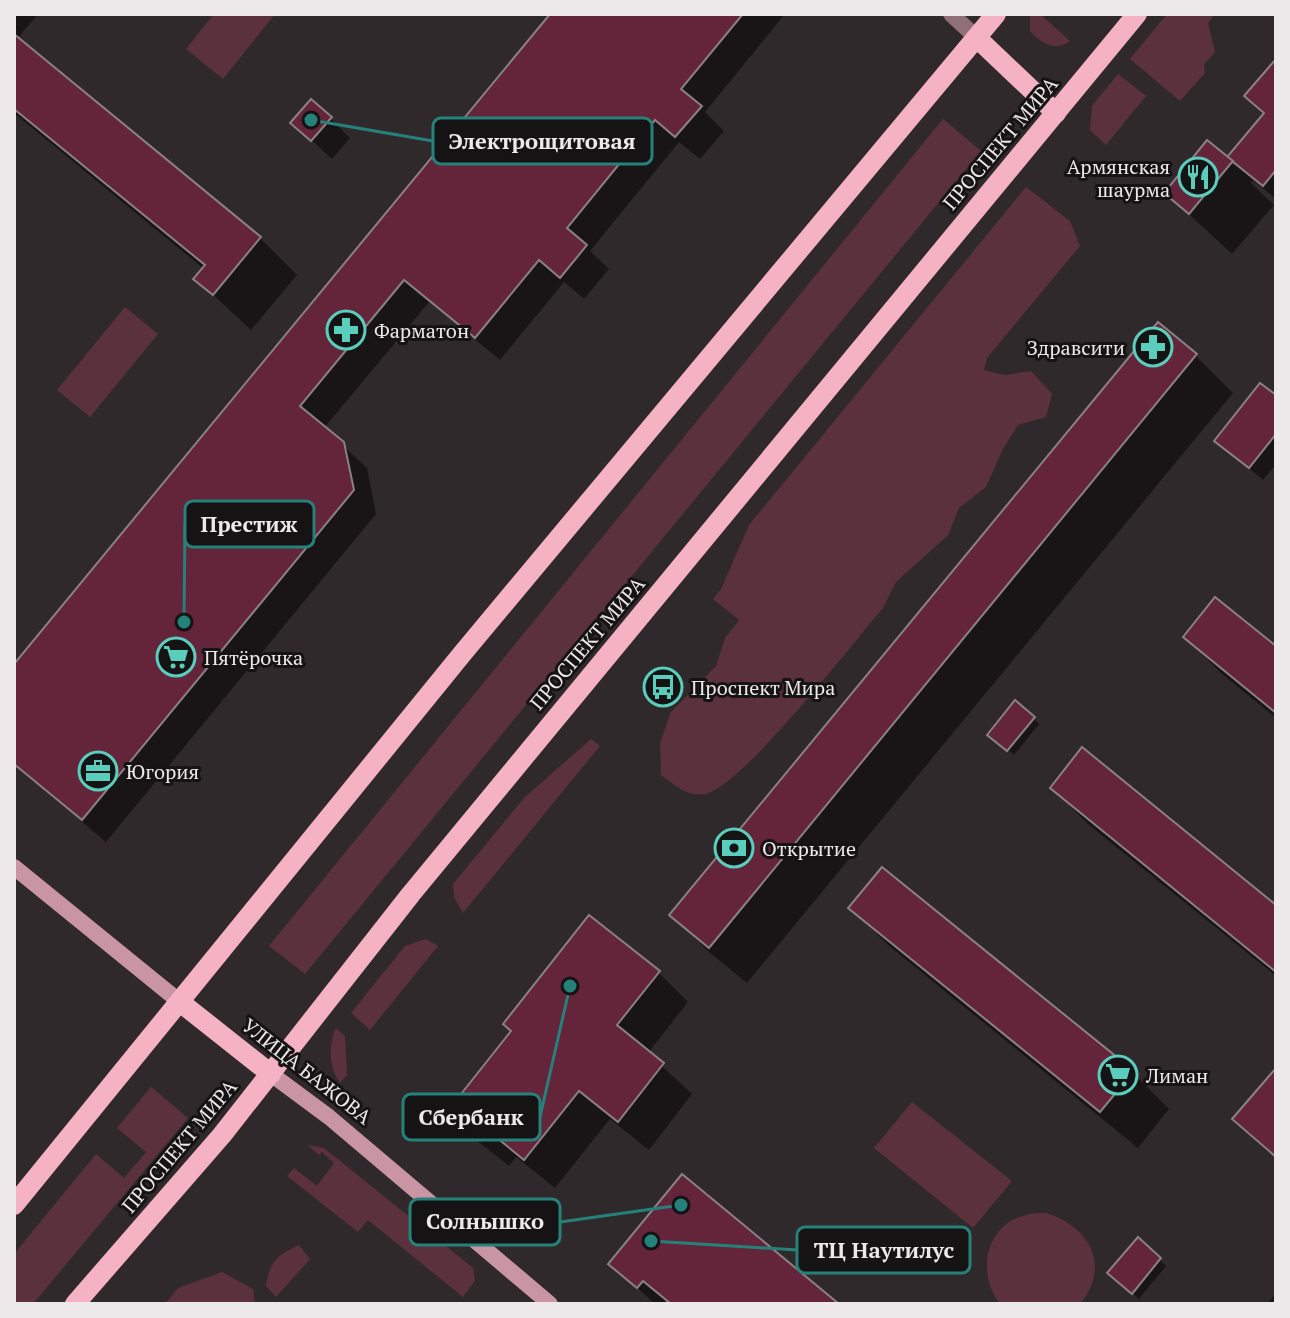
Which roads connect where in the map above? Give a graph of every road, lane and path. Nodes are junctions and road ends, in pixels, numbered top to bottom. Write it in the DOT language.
graph roads {
  1 [pos="951,14"];
  2 [pos="996,14"];
  3 [pos="1137,14"];
  4 [pos="977,38"];
  5 [pos="1056,113"];
  6 [pos="14,867"];
  7 [pos="180,1002"];
  8 [pos="271,1074"];
  9 [pos="14,1205"];
  10 [pos="75,1304"];
  11 [pos="550,1304"];
  1 -- 4 [label="street"];
  2 -- 4 [label="main road"];
  3 -- 5 [label="main road, ПРОСПЕКТ МИРА"];
  4 -- 5 [label="main road"];
  4 -- 7 [label="main road"];
  5 -- 8 [label="main road, ПРОСПЕКТ МИРА"];
  6 -- 7 [label="street"];
  7 -- 8 [label="main road, УЛИЦА БАЖОВА"];
  7 -- 9 [label="main road"];
  8 -- 10 [label="main road, ПРОСПЕКТ МИРА"];
  8 -- 11 [label="street, УЛИЦА БАЖОВА"];
}
